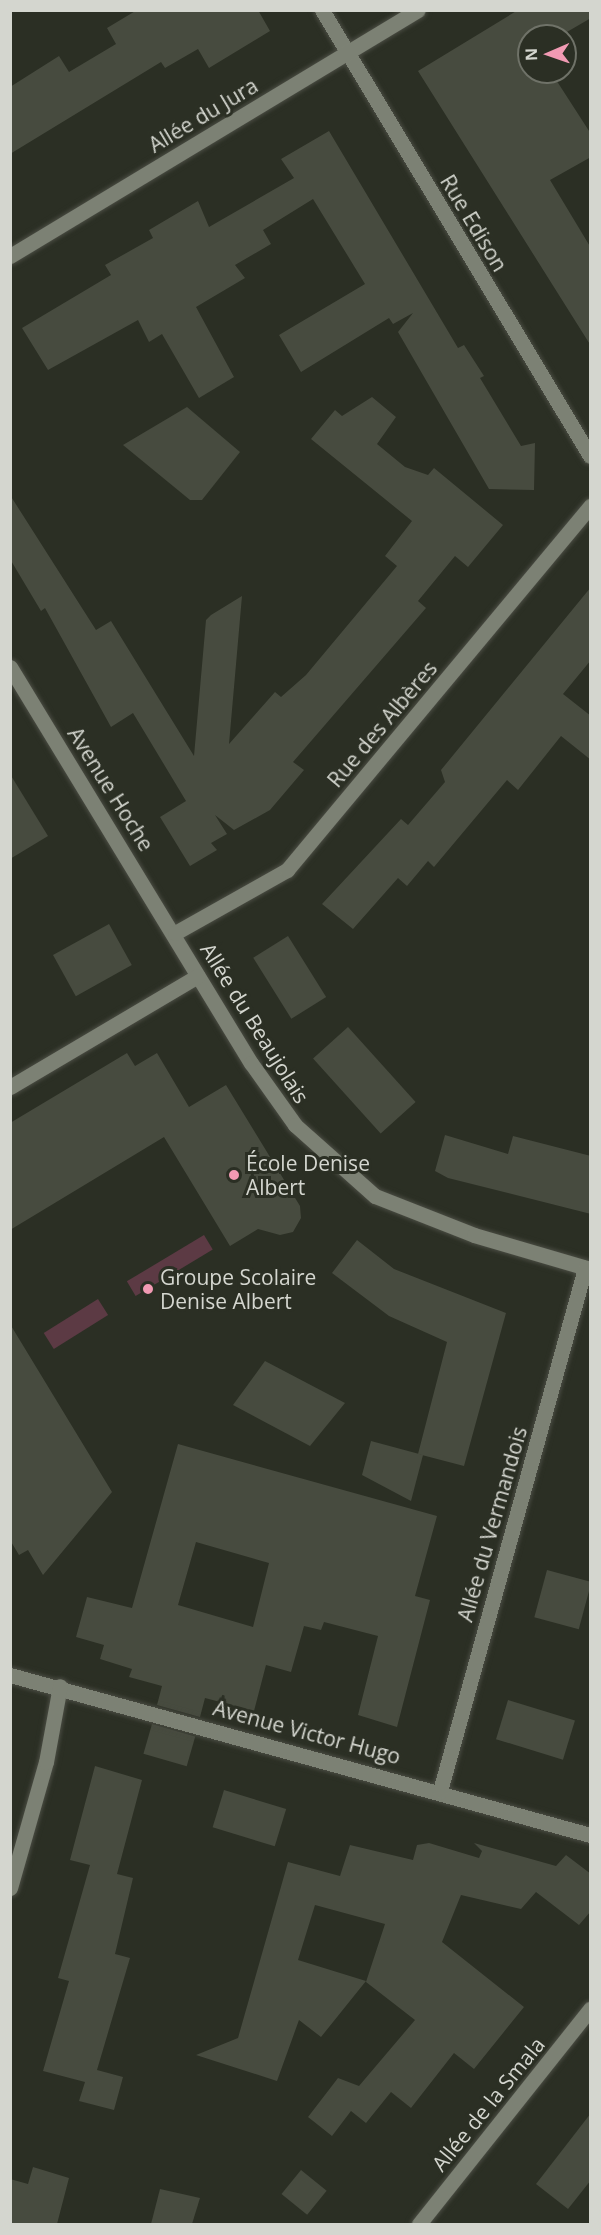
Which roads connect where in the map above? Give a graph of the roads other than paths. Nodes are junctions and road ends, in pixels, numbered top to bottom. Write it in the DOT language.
graph roads {
  1 [pos="322,10"];
  2 [pos="418,10"];
  3 [pos="347,53"];
  4 [pos="10,256"];
  5 [pos="591,456"];
  6 [pos="591,506"];
  7 [pos="10,667"];
  8 [pos="175,933"];
  9 [pos="198,976"];
  10 [pos="10,1087"];
  11 [pos="588,1269"];
  12 [pos="10,1675"];
  13 [pos="60,1686"];
  14 [pos="440,1791"];
  15 [pos="591,1835"];
  16 [pos="10,1888"];
  17 [pos="591,2009"];
  18 [pos="419,2224"];
  1 -- 3 [label="street, Rue Edison"];
  2 -- 3 [label="street, Allée du Jura"];
  3 -- 4 [label="street, Allée du Jura"];
  3 -- 5 [label="street, Rue Edison"];
  6 -- 8 [label="street, Rue des Albères"];
  7 -- 8 [label="street, Avenue Hoche"];
  8 -- 9 [label="street, Allée du Beaujolais"];
  9 -- 10 [label="street"];
  9 -- 11 [label="street, Allée du Beaujolais"];
  11 -- 14 [label="street, Allée du Vermandois"];
  12 -- 13 [label="street, Avenue Victor Hugo"];
  13 -- 14 [label="street, Avenue Victor Hugo"];
  13 -- 16 [label="street"];
  14 -- 15 [label="street, Avenue Victor Hugo"];
  17 -- 18 [label="street, Allée de la Smala"];
}
